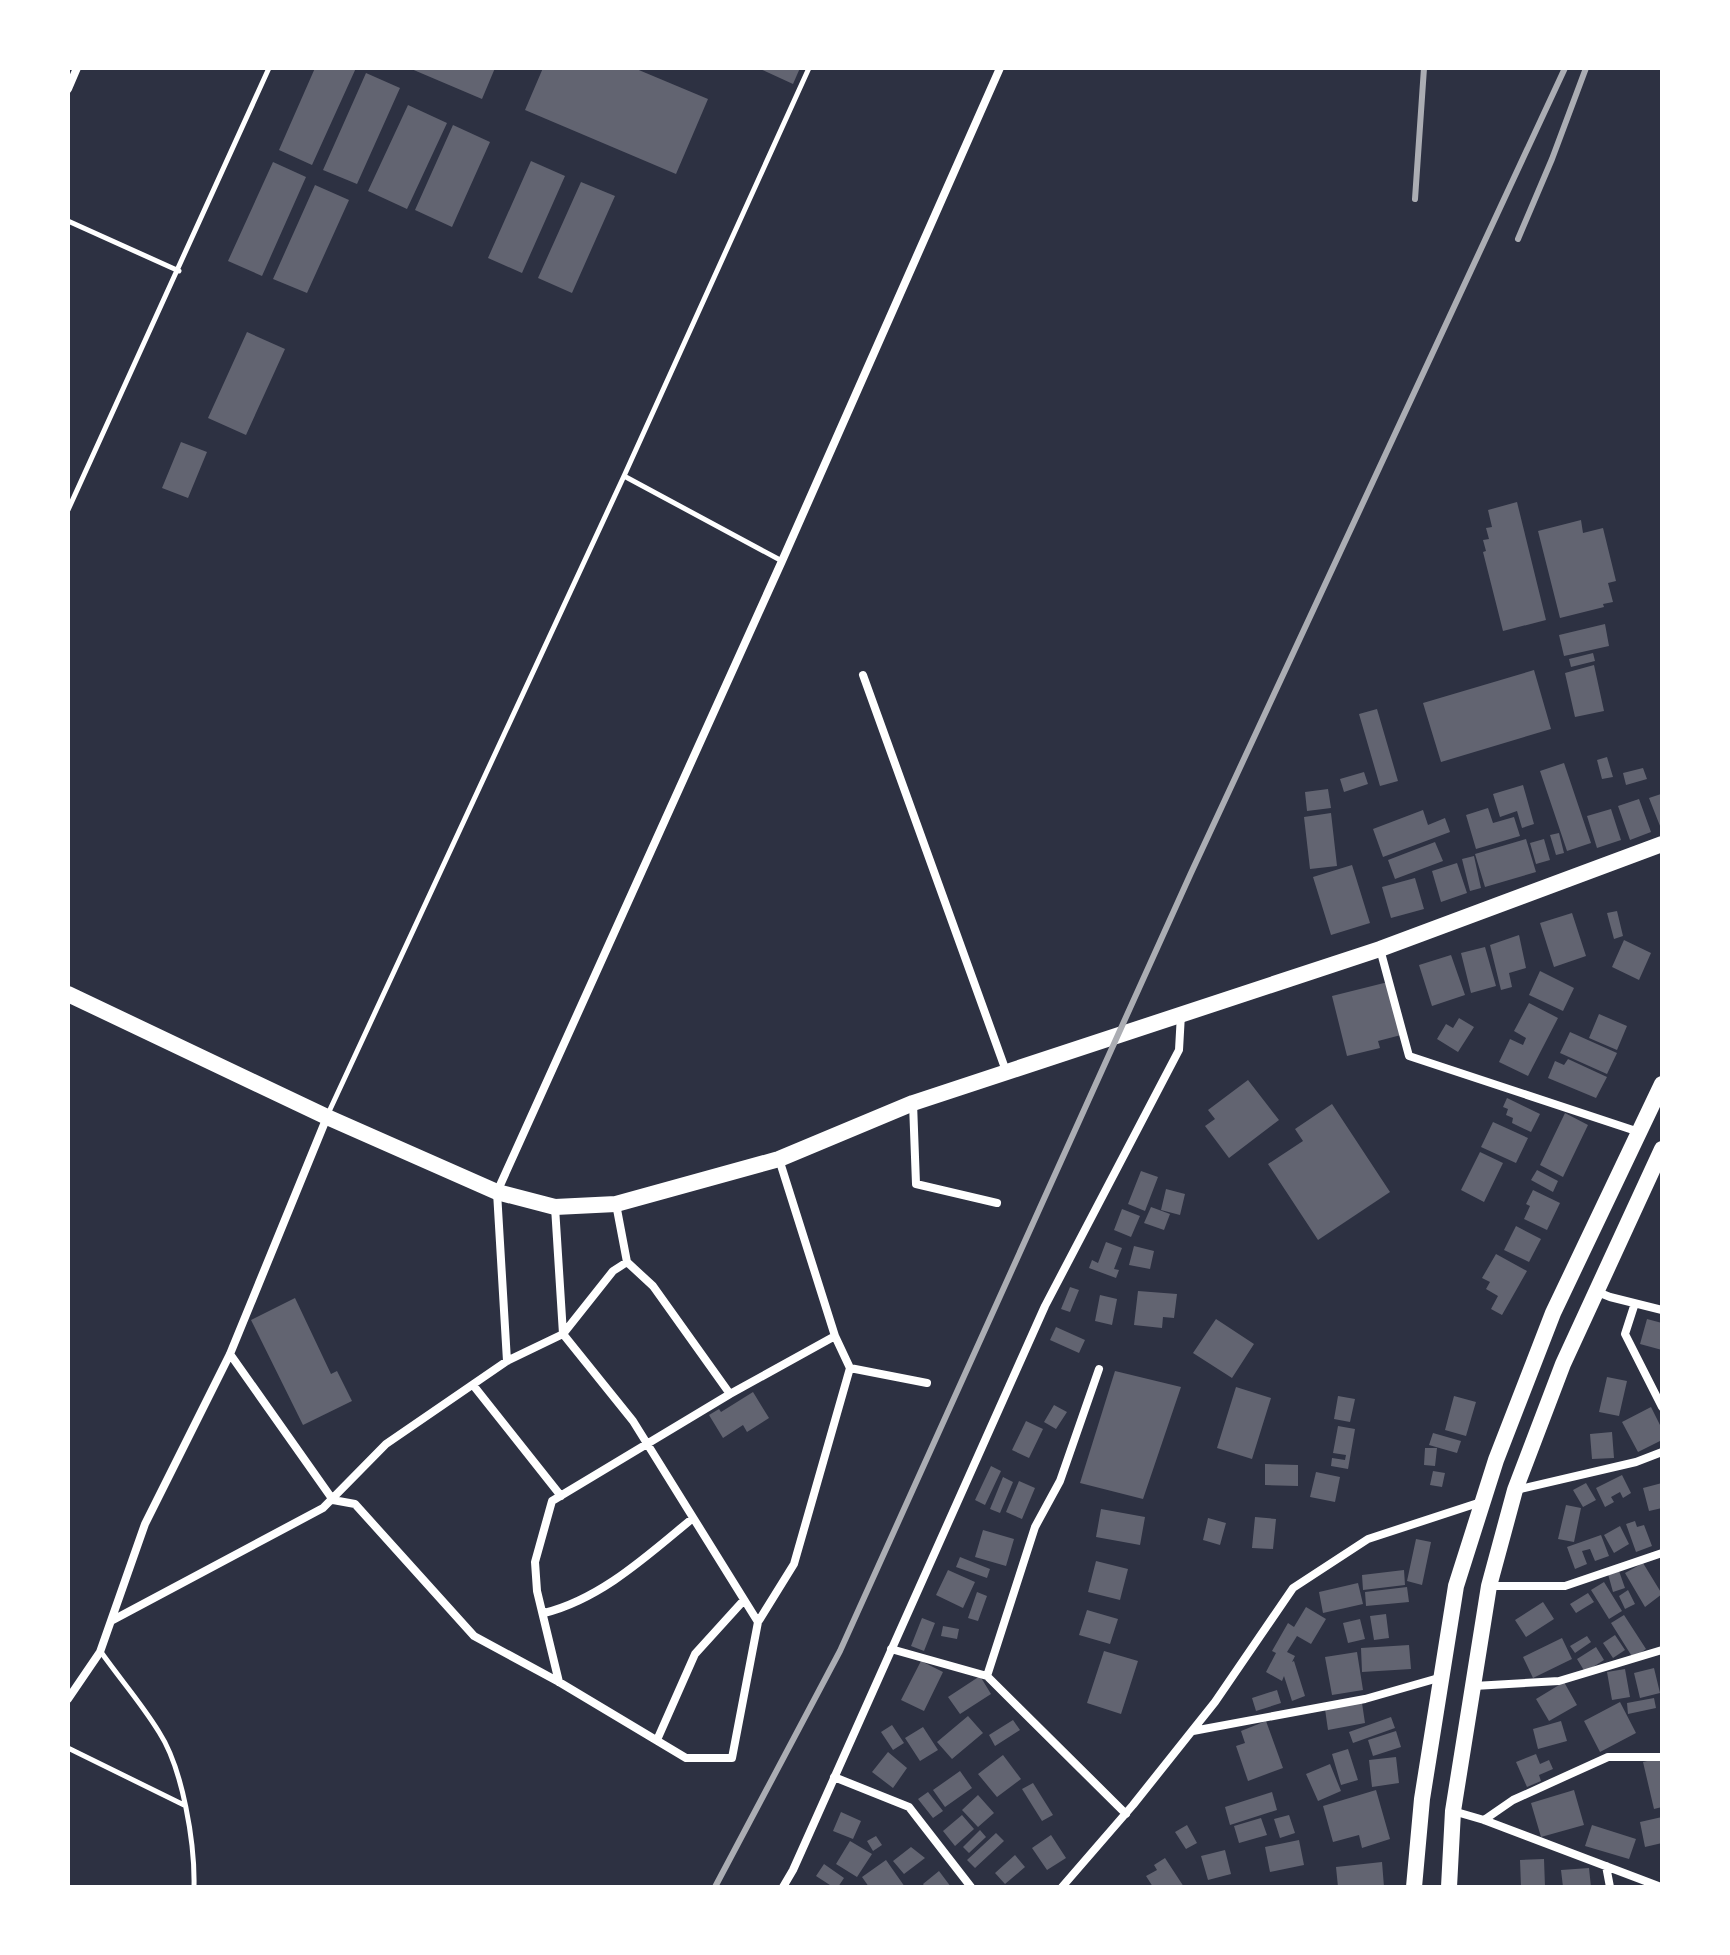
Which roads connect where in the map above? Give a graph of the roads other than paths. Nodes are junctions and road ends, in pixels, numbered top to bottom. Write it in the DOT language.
graph roads {
  1 [pos="77,68"];
  2 [pos="269,68"];
  3 [pos="809,68"];
  4 [pos="1000,68"];
  5 [pos="70,76"];
  6 [pos="68,89"];
  7 [pos="68,221"];
  8 [pos="179,271"];
  9 [pos="624,476"];
  10 [pos="68,510"];
  11 [pos="782,561"];
  12 [pos="863,675"];
  13 [pos="1662,844"];
  14 [pos="1380,949"];
  15 [pos="68,994"];
  16 [pos="1182,1013"];
  17 [pos="1006,1071"];
  18 [pos="1662,1084"];
  19 [pos="913,1103"];
  20 [pos="327,1117"];
  21 [pos="1640,1132"];
  22 [pos="1662,1149"];
  23 [pos="779,1159"];
  24 [pos="1655,1180"];
  25 [pos="497,1192"];
  26 [pos="997,1203"];
  27 [pos="616,1204"];
  28 [pos="555,1207"];
  29 [pos="627,1262"];
  30 [pos="1595,1291"];
  31 [pos="1635,1303"];
  32 [pos="1662,1310"];
  33 [pos="563,1334"];
  34 [pos="835,1336"];
  35 [pos="230,1354"];
  36 [pos="507,1361"];
  37 [pos="850,1368"];
  38 [pos="1099,1369"];
  39 [pos="927,1383"];
  40 [pos="473,1385"];
  41 [pos="730,1394"];
  42 [pos="1662,1407"];
  43 [pos="647,1443"];
  44 [pos="1662,1452"];
  45 [pos="1515,1490"];
  46 [pos="561,1496"];
  47 [pos="333,1500"];
  48 [pos="1481,1501"];
  49 [pos="693,1518"];
  50 [pos="1662,1553"];
  51 [pos="1489,1586"];
  52 [pos="744,1600"];
  53 [pos="544,1613"];
  54 [pos="110,1622"];
  55 [pos="758,1622"];
  56 [pos="891,1649"];
  57 [pos="1662,1650"];
  58 [pos="100,1652"];
  59 [pos="987,1676"];
  60 [pos="1443,1677"];
  61 [pos="559,1682"];
  62 [pos="1474,1686"];
  63 [pos="68,1699"];
  64 [pos="1192,1731"];
  65 [pos="657,1740"];
  66 [pos="68,1748"];
  67 [pos="1662,1757"];
  68 [pos="834,1777"];
  69 [pos="185,1806"];
  70 [pos="1453,1811"];
  71 [pos="1126,1814"];
  72 [pos="1484,1820"];
  73 [pos="1606,1866"];
  74 [pos="196,1887"];
  75 [pos="783,1887"];
  76 [pos="971,1887"];
  77 [pos="1062,1887"];
  78 [pos="1414,1887"];
  79 [pos="1449,1887"];
  80 [pos="1610,1887"];
  81 [pos="1661,1887"];
  1 -- 5 [label="street"];
  2 -- 8 [label="lane"];
  3 -- 9 [label="lane"];
  4 -- 11 [label="street"];
  5 -- 6 [label="street"];
  7 -- 8 [label="lane"];
  8 -- 10 [label="lane"];
  9 -- 11 [label="lane"];
  9 -- 20 [label="lane"];
  11 -- 25 [label="street"];
  12 -- 17 [label="street"];
  13 -- 14 [label="main road"];
  14 -- 16 [label="main road"];
  14 -- 21 [label="street"];
  15 -- 20 [label="main road"];
  16 -- 17 [label="main road"];
  16 -- 56 [label="street"];
  17 -- 19 [label="main road"];
  18 -- 21 [label="main road"];
  19 -- 23 [label="main road"];
  19 -- 26 [label="street"];
  20 -- 25 [label="main road"];
  20 -- 35 [label="street"];
  21 -- 48 [label="main road"];
  22 -- 24 [label="main road"];
  23 -- 27 [label="main road"];
  23 -- 34 [label="street"];
  24 -- 30 [label="main road"];
  25 -- 28 [label="main road"];
  25 -- 36 [label="street"];
  27 -- 28 [label="main road"];
  27 -- 29 [label="street"];
  28 -- 33 [label="street"];
  29 -- 33 [label="street"];
  29 -- 41 [label="street"];
  30 -- 31 [label="street"];
  30 -- 45 [label="main road"];
  31 -- 32 [label="street"];
  31 -- 42 [label="street"];
  33 -- 36 [label="street"];
  33 -- 43 [label="street"];
  34 -- 37 [label="street"];
  34 -- 41 [label="street"];
  35 -- 47 [label="street"];
  35 -- 54 [label="street"];
  36 -- 40 [label="street"];
  37 -- 39 [label="street"];
  37 -- 55 [label="street"];
  38 -- 59 [label="street"];
  40 -- 46 [label="street"];
  40 -- 47 [label="street"];
  41 -- 43 [label="street"];
  43 -- 46 [label="street"];
  43 -- 49 [label="street"];
  44 -- 45 [label="street"];
  45 -- 51 [label="main road"];
  46 -- 53 [label="street"];
  47 -- 54 [label="street"];
  47 -- 61 [label="street"];
  48 -- 60 [label="main road"];
  48 -- 64 [label="street"];
  49 -- 52 [label="street"];
  49 -- 53 [label="street"];
  50 -- 51 [label="street"];
  51 -- 62 [label="main road"];
  52 -- 55 [label="street"];
  52 -- 65 [label="street"];
  53 -- 61 [label="street"];
  54 -- 58 [label="street"];
  55 -- 65 [label="street"];
  56 -- 59 [label="street"];
  56 -- 68 [label="street"];
  57 -- 62 [label="street"];
  58 -- 63 [label="street"];
  58 -- 69 [label="lane"];
  59 -- 71 [label="street"];
  60 -- 64 [label="street"];
  60 -- 78 [label="main road"];
  61 -- 65 [label="street"];
  62 -- 70 [label="main road"];
  64 -- 71 [label="street"];
  66 -- 69 [label="lane"];
  67 -- 72 [label="street"];
  68 -- 75 [label="street"];
  68 -- 76 [label="street"];
  69 -- 74 [label="lane"];
  70 -- 72 [label="street"];
  70 -- 79 [label="main road"];
  71 -- 77 [label="street"];
  72 -- 73 [label="street"];
  73 -- 80 [label="street"];
  73 -- 81 [label="street"];
}
